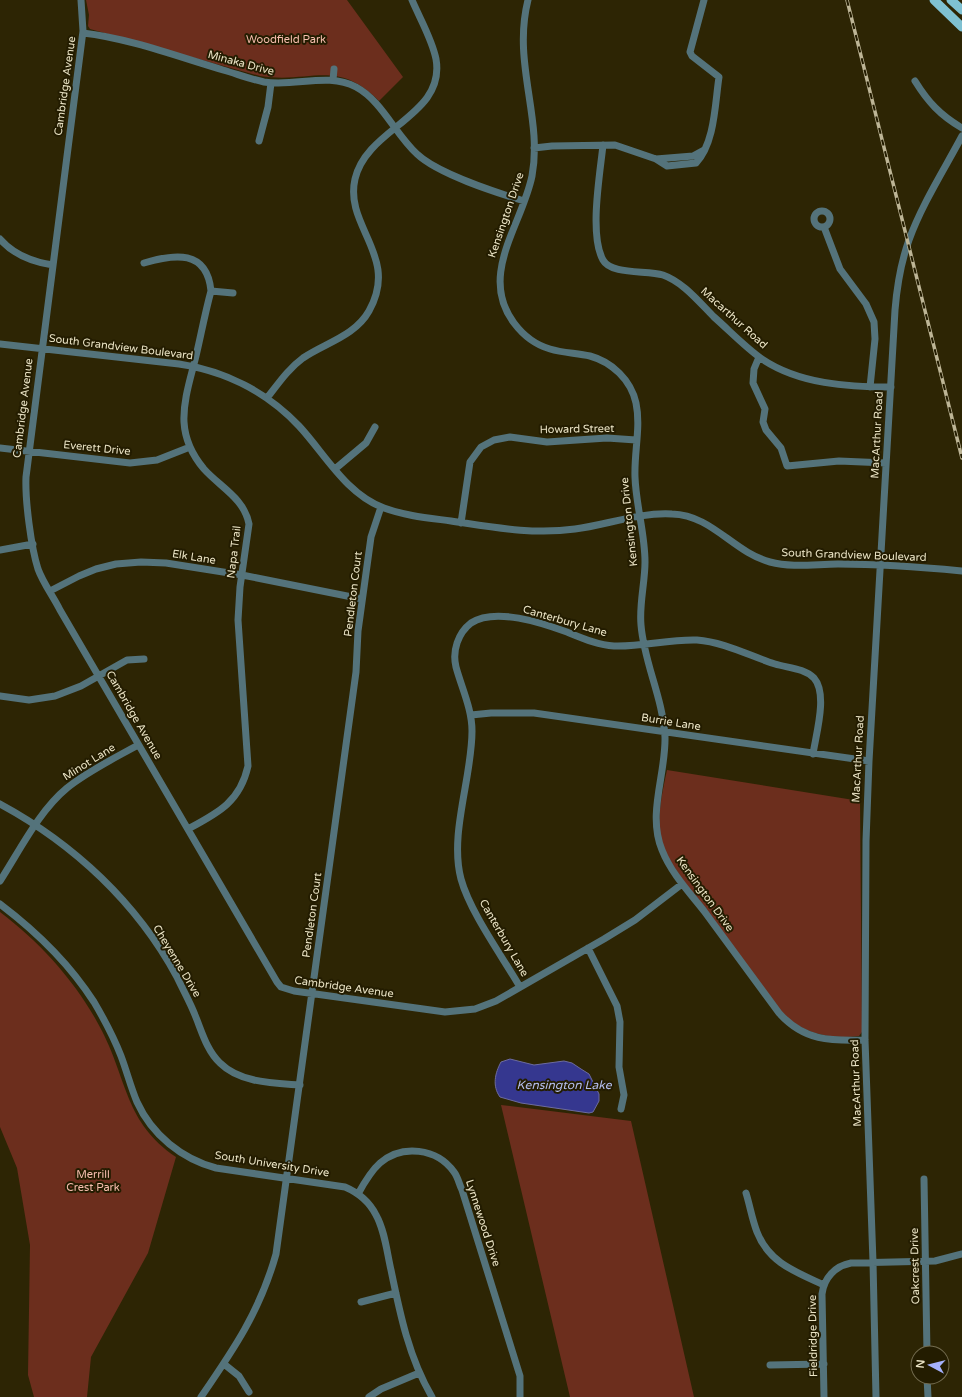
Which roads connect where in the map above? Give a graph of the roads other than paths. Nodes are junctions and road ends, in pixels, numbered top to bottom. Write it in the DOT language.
graph roads {
  1 [pos="82,0"];
  2 [pos="412,0"];
  3 [pos="528,0"];
  4 [pos="704,0"];
  5 [pos="934,0"];
  6 [pos="951,0"];
  7 [pos="962,10"];
  8 [pos="962,27"];
  9 [pos="83,34"];
  10 [pos="334,69"];
  11 [pos="333,80"];
  12 [pos="915,81"];
  13 [pos="271,83"];
  14 [pos="394,128"];
  15 [pos="962,128"];
  16 [pos="962,136"];
  17 [pos="259,141"];
  18 [pos="603,145"];
  19 [pos="534,148"];
  20 [pos="524,201"];
  21 [pos="824,227"];
  22 [pos="0,239"];
  23 [pos="144,263"];
  24 [pos="53,265"];
  25 [pos="211,291"];
  26 [pos="233,293"];
  27 [pos="0,344"];
  28 [pos="42,349"];
  29 [pos="759,357"];
  30 [pos="194,366"];
  31 [pos="870,387"];
  32 [pos="891,387"];
  33 [pos="267,398"];
  34 [pos="376,427"];
  35 [pos="636,440"];
  36 [pos="190,447"];
  37 [pos="0,448"];
  38 [pos="28,451"];
  39 [pos="886,463"];
  40 [pos="335,469"];
  41 [pos="382,507"];
  42 [pos="640,517"];
  43 [pos="461,523"];
  44 [pos="33,544"];
  45 [pos="0,550"];
  46 [pos="880,565"];
  47 [pos="962,570"];
  48 [pos="242,575"];
  49 [pos="50,591"];
  50 [pos="362,599"];
  51 [pos="644,644"];
  52 [pos="144,659"];
  53 [pos="99,676"];
  54 [pos="0,696"];
  55 [pos="470,715"];
  56 [pos="664,732"];
  57 [pos="138,745"];
  58 [pos="813,754"];
  59 [pos="869,761"];
  60 [pos="0,804"];
  61 [pos="36,826"];
  62 [pos="188,829"];
  63 [pos="0,880"];
  64 [pos="682,884"];
  65 [pos="0,904"];
  66 [pos="588,948"];
  67 [pos="520,988"];
  68 [pos="313,994"];
  69 [pos="865,1040"];
  70 [pos="300,1085"];
  71 [pos="621,1108"];
  72 [pos="287,1178"];
  73 [pos="924,1180"];
  74 [pos="746,1193"];
  75 [pos="358,1194"];
  76 [pos="962,1254"];
  77 [pos="926,1261"];
  78 [pos="873,1262"];
  79 [pos="824,1285"];
  80 [pos="396,1293"];
  81 [pos="361,1302"];
  82 [pos="927,1345"];
  83 [pos="224,1364"];
  84 [pos="824,1364"];
  85 [pos="770,1365"];
  86 [pos="419,1373"];
  87 [pos="927,1385"];
  88 [pos="249,1392"];
  89 [pos="201,1397"];
  90 [pos="368,1397"];
  91 [pos="432,1397"];
  92 [pos="520,1397"];
  93 [pos="824,1397"];
  94 [pos="876,1397"];
  95 [pos="928,1397"];
  1 -- 9 [label="street, Cambridge Avenue"];
  2 -- 14 [label="street"];
  3 -- 19 [label="street, Kensington Drive"];
  4 -- 18 [label="street"];
  5 -- 8 [label="main road"];
  6 -- 7 [label="main road"];
  9 -- 13 [label="street, Minaka Drive"];
  9 -- 24 [label="street, Cambridge Avenue"];
  10 -- 11 [label="street"];
  11 -- 13 [label="street, Minaka Drive"];
  11 -- 14 [label="street, Minaka Drive"];
  12 -- 15 [label="street"];
  13 -- 17 [label="street"];
  14 -- 20 [label="street, Minaka Drive"];
  14 -- 33 [label="street"];
  16 -- 32 [label="street, MacArthur Road"];
  18 -- 19 [label="street"];
  18 -- 29 [label="street, Macarthur Road"];
  19 -- 20 [label="street, Kensington Drive"];
  20 -- 35 [label="street, Kensington Drive"];
  21 -- 31 [label="street"];
  22 -- 24 [label="street"];
  23 -- 25 [label="street, Napa Trail"];
  24 -- 28 [label="street, Cambridge Avenue"];
  25 -- 26 [label="street"];
  25 -- 30 [label="street, Napa Trail"];
  27 -- 28 [label="street, South Grandview Boulevard"];
  28 -- 30 [label="street, South Grandview Boulevard"];
  28 -- 38 [label="street, Cambridge Avenue"];
  29 -- 31 [label="street, Macarthur Road"];
  29 -- 39 [label="street"];
  30 -- 33 [label="street, South Grandview Boulevard"];
  30 -- 36 [label="street, Napa Trail"];
  31 -- 32 [label="street, Macarthur Road"];
  32 -- 39 [label="street, MacArthur Road"];
  33 -- 40 [label="street, South Grandview Boulevard"];
  34 -- 40 [label="street"];
  35 -- 42 [label="street, Kensington Drive"];
  35 -- 43 [label="street, Howard Street"];
  36 -- 38 [label="street, Everett Drive"];
  36 -- 48 [label="street, Napa Trail"];
  37 -- 38 [label="street, Everett Drive"];
  38 -- 44 [label="street, Cambridge Avenue"];
  39 -- 46 [label="street, MacArthur Road"];
  40 -- 41 [label="street, South Grandview Boulevard"];
  41 -- 43 [label="street, South Grandview Boulevard"];
  41 -- 50 [label="street, Pendleton Court"];
  42 -- 43 [label="street, South Grandview Boulevard"];
  42 -- 46 [label="street, South Grandview Boulevard"];
  42 -- 51 [label="street, Kensington Drive"];
  44 -- 45 [label="street"];
  44 -- 49 [label="street, Cambridge Avenue"];
  46 -- 47 [label="street, South Grandview Boulevard"];
  46 -- 59 [label="street, MacArthur Road"];
  48 -- 49 [label="street, Elk Lane"];
  48 -- 50 [label="street, Elk Lane"];
  48 -- 62 [label="street, Napa Trail"];
  49 -- 53 [label="street, Cambridge Avenue"];
  50 -- 68 [label="street, Pendleton Court"];
  51 -- 55 [label="street, Canterbury Lane"];
  51 -- 56 [label="street, Kensington Drive"];
  51 -- 58 [label="street, Canterbury Lane"];
  52 -- 53 [label="street"];
  53 -- 54 [label="street"];
  53 -- 57 [label="street, Cambridge Avenue"];
  55 -- 56 [label="street, Burrie Lane"];
  55 -- 67 [label="street, Canterbury Lane"];
  56 -- 58 [label="street, Burrie Lane"];
  56 -- 64 [label="street, Kensington Drive"];
  57 -- 61 [label="street, Minot Lane"];
  57 -- 62 [label="street, Cambridge Avenue"];
  58 -- 59 [label="street, Burrie Lane"];
  59 -- 69 [label="street, MacArthur Road"];
  60 -- 61 [label="street, Cheyenne Drive"];
  61 -- 63 [label="street, Minot Lane"];
  61 -- 70 [label="street, Cheyenne Drive"];
  62 -- 68 [label="street, Cambridge Avenue"];
  64 -- 66 [label="street, Cambridge Avenue"];
  64 -- 69 [label="street, Kensington Drive"];
  65 -- 72 [label="street, South University Drive"];
  66 -- 67 [label="street, Cambridge Avenue"];
  66 -- 71 [label="street"];
  67 -- 68 [label="street, Cambridge Avenue"];
  68 -- 70 [label="street, Pendleton Court"];
  69 -- 78 [label="street, MacArthur Road"];
  70 -- 72 [label="street, Pendleton Court"];
  72 -- 75 [label="street, South University Drive"];
  72 -- 83 [label="street, Pendleton Court"];
  73 -- 77 [label="street, Oakcrest Drive"];
  74 -- 79 [label="street"];
  75 -- 80 [label="street, South University Drive"];
  75 -- 92 [label="street, Lynnewood Drive"];
  76 -- 77 [label="street, Fieldridge Drive"];
  77 -- 78 [label="street, Fieldridge Drive"];
  77 -- 82 [label="street, Oakcrest Drive"];
  78 -- 79 [label="street, Fieldridge Drive"];
  78 -- 94 [label="street, MacArthur Road"];
  79 -- 84 [label="street, Fieldridge Drive"];
  80 -- 81 [label="street"];
  80 -- 86 [label="street, South University Drive"];
  83 -- 88 [label="street"];
  83 -- 89 [label="street, Pendleton Court"];
  84 -- 85 [label="street"];
  84 -- 93 [label="street, Fieldridge Drive"];
  86 -- 90 [label="street"];
  86 -- 91 [label="street, South University Drive"];
  87 -- 95 [label="street"];
}
